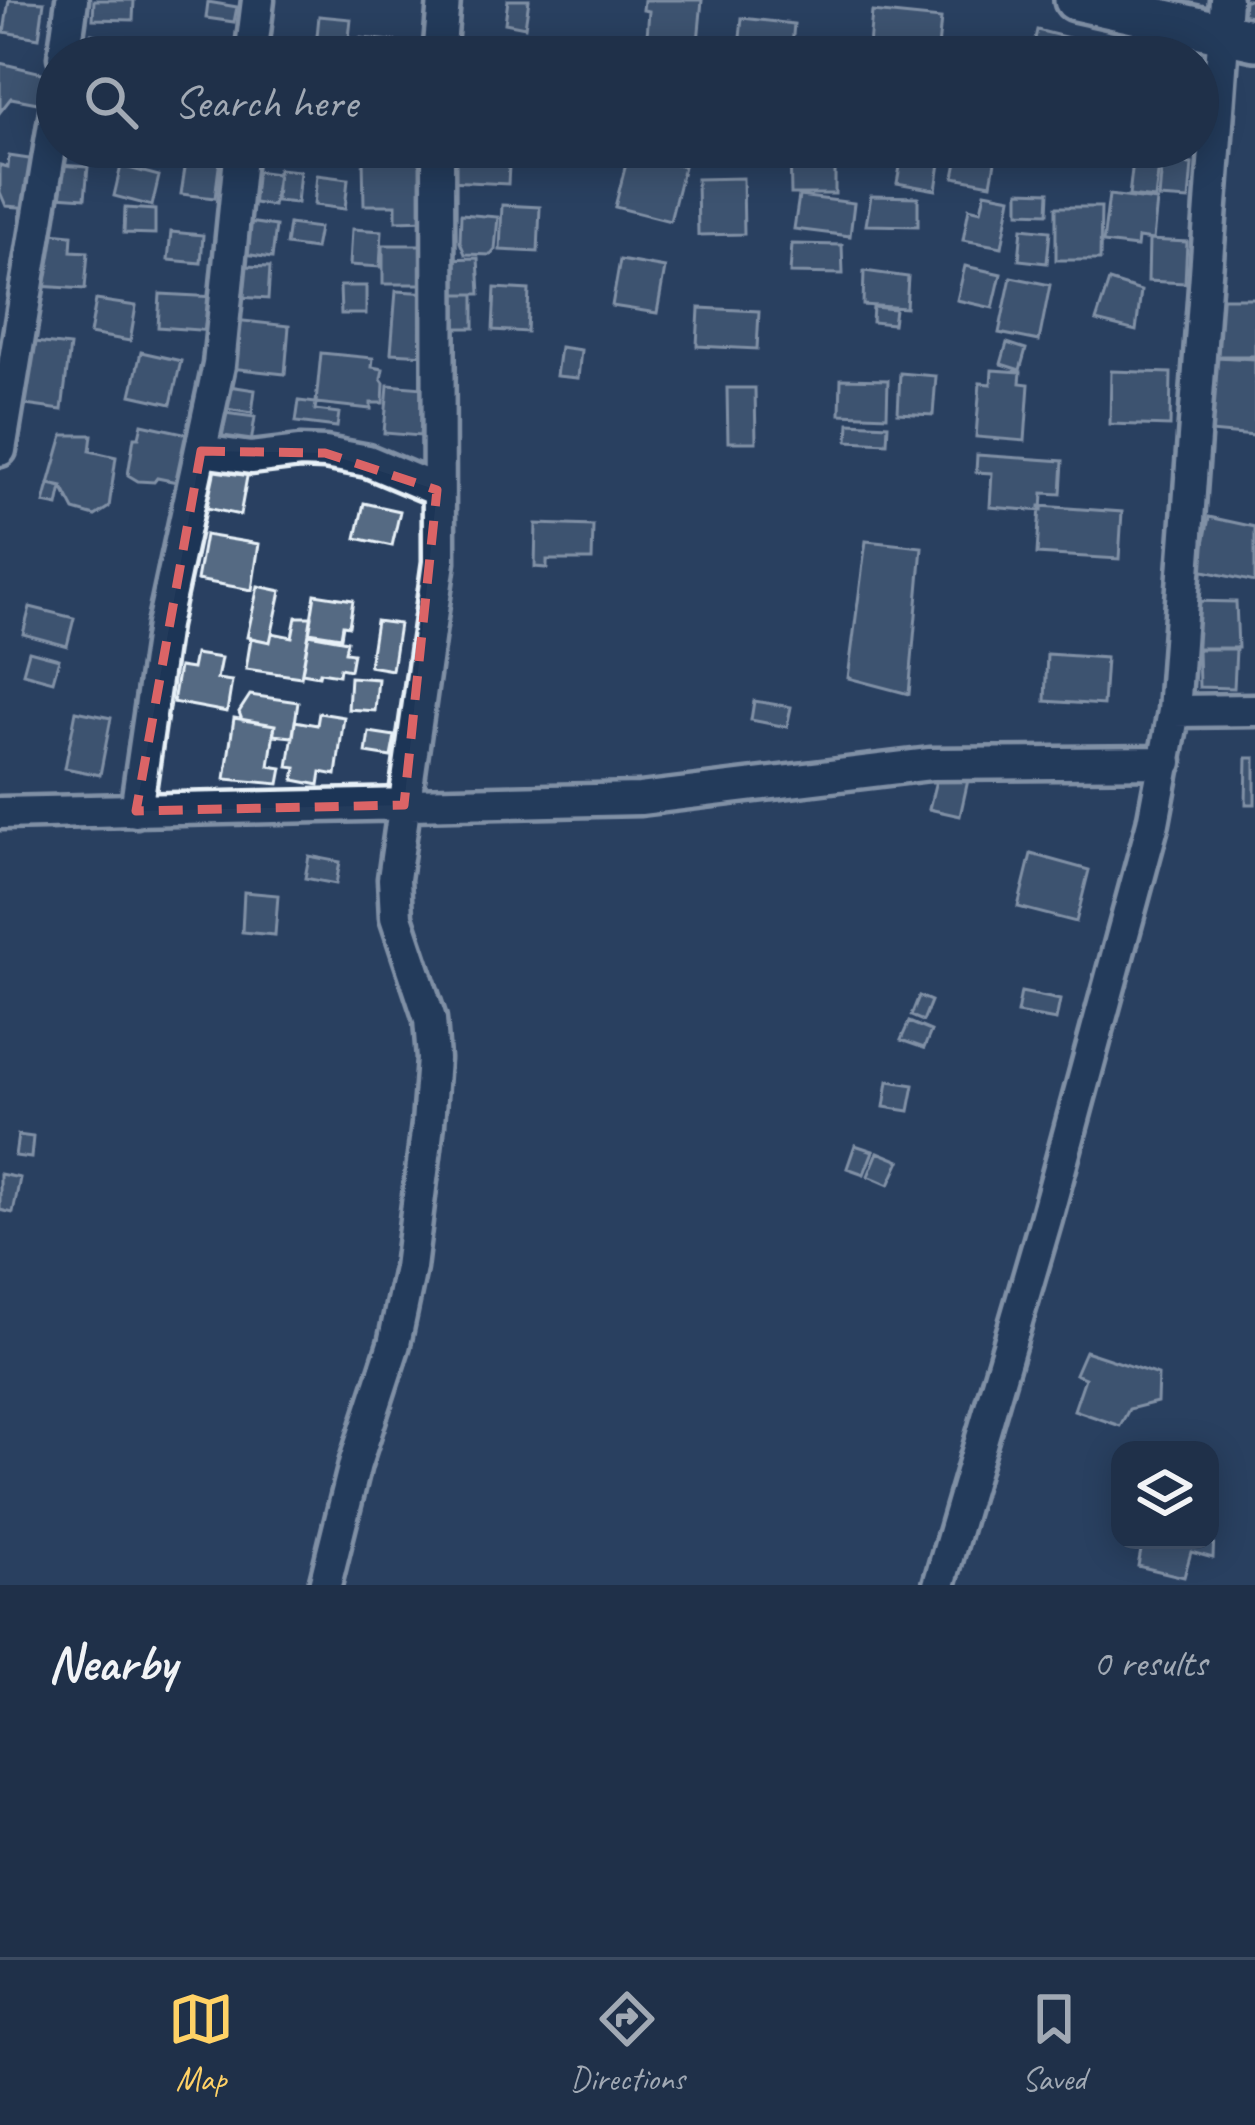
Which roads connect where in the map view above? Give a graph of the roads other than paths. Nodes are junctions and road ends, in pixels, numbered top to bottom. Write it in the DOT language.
graph roads {
  1 [pos="72,0"];
  2 [pos="258,0"];
  3 [pos="444,0"];
  4 [pos="1075,0"];
  5 [pos="1234,24"];
  6 [pos="67,36"];
  7 [pos="254,36"];
  8 [pos="441,36"];
  9 [pos="47,168"];
  10 [pos="239,168"];
  11 [pos="438,168"];
  12 [pos="0,450"];
  13 [pos="201,452"];
  14 [pos="437,490"];
  15 [pos="1255,710"];
  16 [pos="1174,711"];
  17 [pos="1166,762"];
  18 [pos="404,805"];
  19 [pos="136,811"];
  20 [pos="0,813"];
  21 [pos="325,1585"];
  22 [pos="939,1585"];
  1 -- 6 [label="street"];
  2 -- 7 [label="street"];
  3 -- 8 [label="street"];
  4 -- 5 [label="main road"];
  5 -- 16 [label="street"];
  9 -- 12 [label="street"];
  10 -- 13 [label="street"];
  11 -- 14 [label="street"];
  13 -- 14 [label="street"];
  13 -- 19 [label="street"];
  14 -- 18 [label="street"];
  15 -- 16 [label="street"];
  16 -- 17 [label="street"];
  17 -- 18 [label="street"];
  17 -- 22 [label="street"];
  18 -- 19 [label="street"];
  18 -- 21 [label="street"];
  19 -- 20 [label="street"];
}
